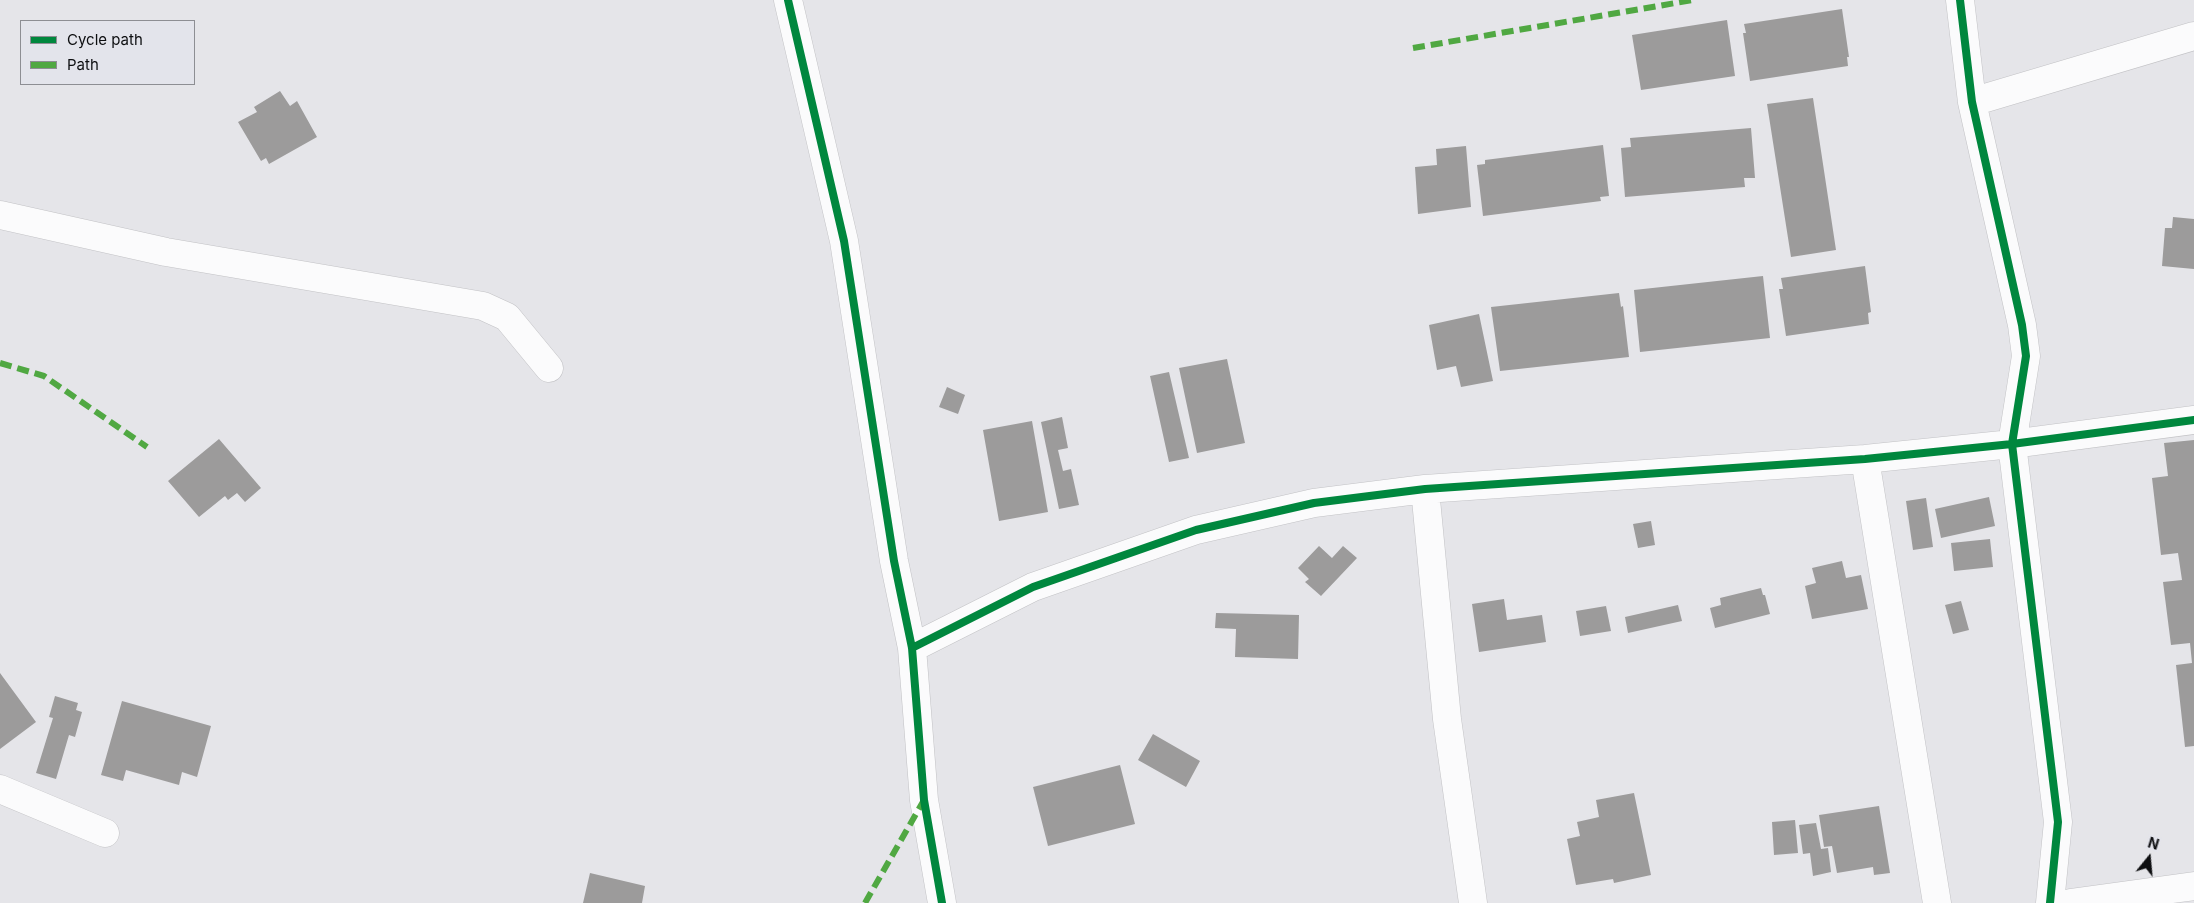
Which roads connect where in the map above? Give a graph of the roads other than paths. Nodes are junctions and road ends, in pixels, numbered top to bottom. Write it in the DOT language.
graph roads {
  1 [pos="788,0"];
  2 [pos="1960,0"];
  3 [pos="2194,36"];
  4 [pos="1972,102"];
  5 [pos="0,216"];
  6 [pos="549,368"];
  7 [pos="2194,420"];
  8 [pos="2012,444"];
  9 [pos="1865,459"];
  10 [pos="1425,488"];
  11 [pos="912,648"];
  12 [pos="0,789"];
  13 [pos="105,833"];
  14 [pos="2194,886"];
  15 [pos="942,903"];
  16 [pos="1473,903"];
  17 [pos="1937,903"];
  18 [pos="2050,903"];
  19 [pos="2070,903"];
  1 -- 11 [label="street"];
  2 -- 4 [label="street"];
  3 -- 4 [label="street"];
  4 -- 8 [label="street"];
  5 -- 6 [label="street"];
  7 -- 8 [label="street"];
  8 -- 9 [label="street"];
  8 -- 18 [label="street"];
  9 -- 10 [label="street"];
  9 -- 17 [label="street"];
  10 -- 11 [label="street"];
  10 -- 16 [label="street"];
  11 -- 15 [label="street"];
  12 -- 13 [label="street"];
  14 -- 19 [label="street"];
}
